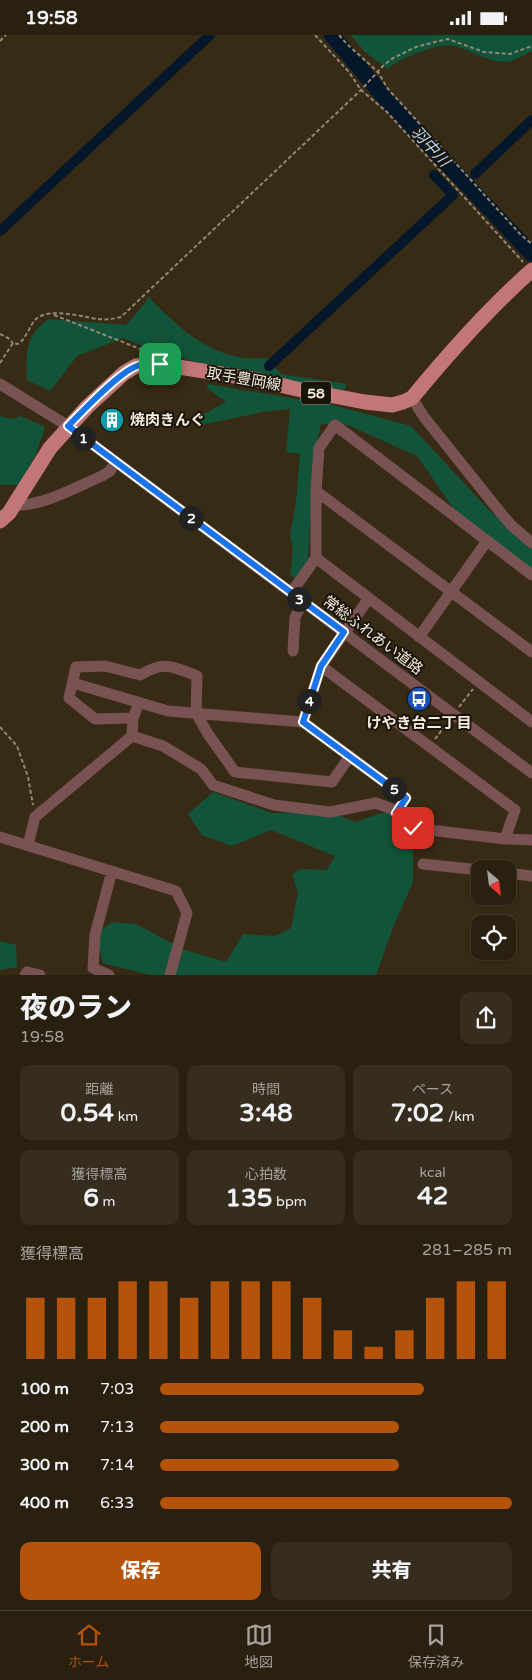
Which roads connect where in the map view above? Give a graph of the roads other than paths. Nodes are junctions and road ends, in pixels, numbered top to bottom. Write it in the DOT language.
graph roads {
  1 [pos="532,270"];
  2 [pos="0,384"];
  3 [pos="412,398"];
  4 [pos="68,426"];
  5 [pos="115,462"];
  6 [pos="316,491"];
  7 [pos="14,505"];
  8 [pos="0,521"];
  9 [pos="487,541"];
  10 [pos="532,543"];
  11 [pos="316,558"];
  12 [pos="532,575"];
  13 [pos="451,591"];
  14 [pos="291,593"];
  15 [pos="369,598"];
  16 [pos="303,602"];
  17 [pos="344,632"];
  18 [pos="419,637"];
  19 [pos="294,651"];
  20 [pos="532,652"];
  21 [pos="321,666"];
  22 [pos="73,683"];
  23 [pos="139,703"];
  24 [pos="196,713"];
  25 [pos="133,718"];
  26 [pos="532,721"];
  27 [pos="303,722"];
  28 [pos="132,736"];
  29 [pos="350,756"];
  30 [pos="532,773"];
  31 [pos="396,813"];
  32 [pos="0,837"];
  33 [pos="505,839"];
  34 [pos="532,840"];
  35 [pos="28,845"];
  36 [pos="422,864"];
  37 [pos="471,869"];
  38 [pos="112,871"];
  39 [pos="516,874"];
  40 [pos="532,876"];
  41 [pos="25,975"];
  42 [pos="40,975"];
  43 [pos="108,975"];
  44 [pos="170,975"];
  1 -- 3 [label="main road"];
  2 -- 4 [label="street, 常総ふれあい道路"];
  3 -- 4 [label="main road, 取手豊岡線 / 58"];
  3 -- 10 [label="street"];
  4 -- 5 [label="street, 常総ふれあい道路"];
  4 -- 7 [label="main road, 取手豊岡線 / 58"];
  5 -- 7 [label="street"];
  5 -- 14 [label="street, 常総ふれあい道路"];
  6 -- 9 [label="street"];
  6 -- 11 [label="street"];
  6 -- 13 [label="street"];
  7 -- 8 [label="main road, 取手豊岡線 / 58"];
  9 -- 12 [label="street"];
  9 -- 13 [label="street"];
  11 -- 14 [label="street"];
  11 -- 15 [label="street"];
  13 -- 18 [label="street"];
  13 -- 20 [label="street"];
  14 -- 16 [label="street, 常総ふれあい道路"];
  15 -- 17 [label="street"];
  15 -- 18 [label="street"];
  16 -- 17 [label="street, 常総ふれあい道路"];
  16 -- 19 [label="street"];
  17 -- 21 [label="street"];
  17 -- 30 [label="street, 常総ふれあい道路"];
  18 -- 26 [label="street"];
  21 -- 27 [label="street"];
  21 -- 33 [label="street"];
  22 -- 23 [label="street"];
  22 -- 24 [label="street"];
  22 -- 25 [label="street"];
  23 -- 24 [label="street"];
  23 -- 25 [label="street"];
  24 -- 27 [label="street"];
  24 -- 29 [label="street"];
  25 -- 28 [label="street"];
  27 -- 29 [label="street"];
  28 -- 31 [label="street"];
  28 -- 35 [label="street"];
  29 -- 31 [label="street"];
  31 -- 33 [label="street"];
  32 -- 35 [label="street"];
  33 -- 34 [label="street"];
  35 -- 38 [label="street"];
  36 -- 37 [label="street"];
  38 -- 43 [label="street"];
  38 -- 44 [label="street"];
  39 -- 40 [label="street"];
  41 -- 42 [label="street"];
}
